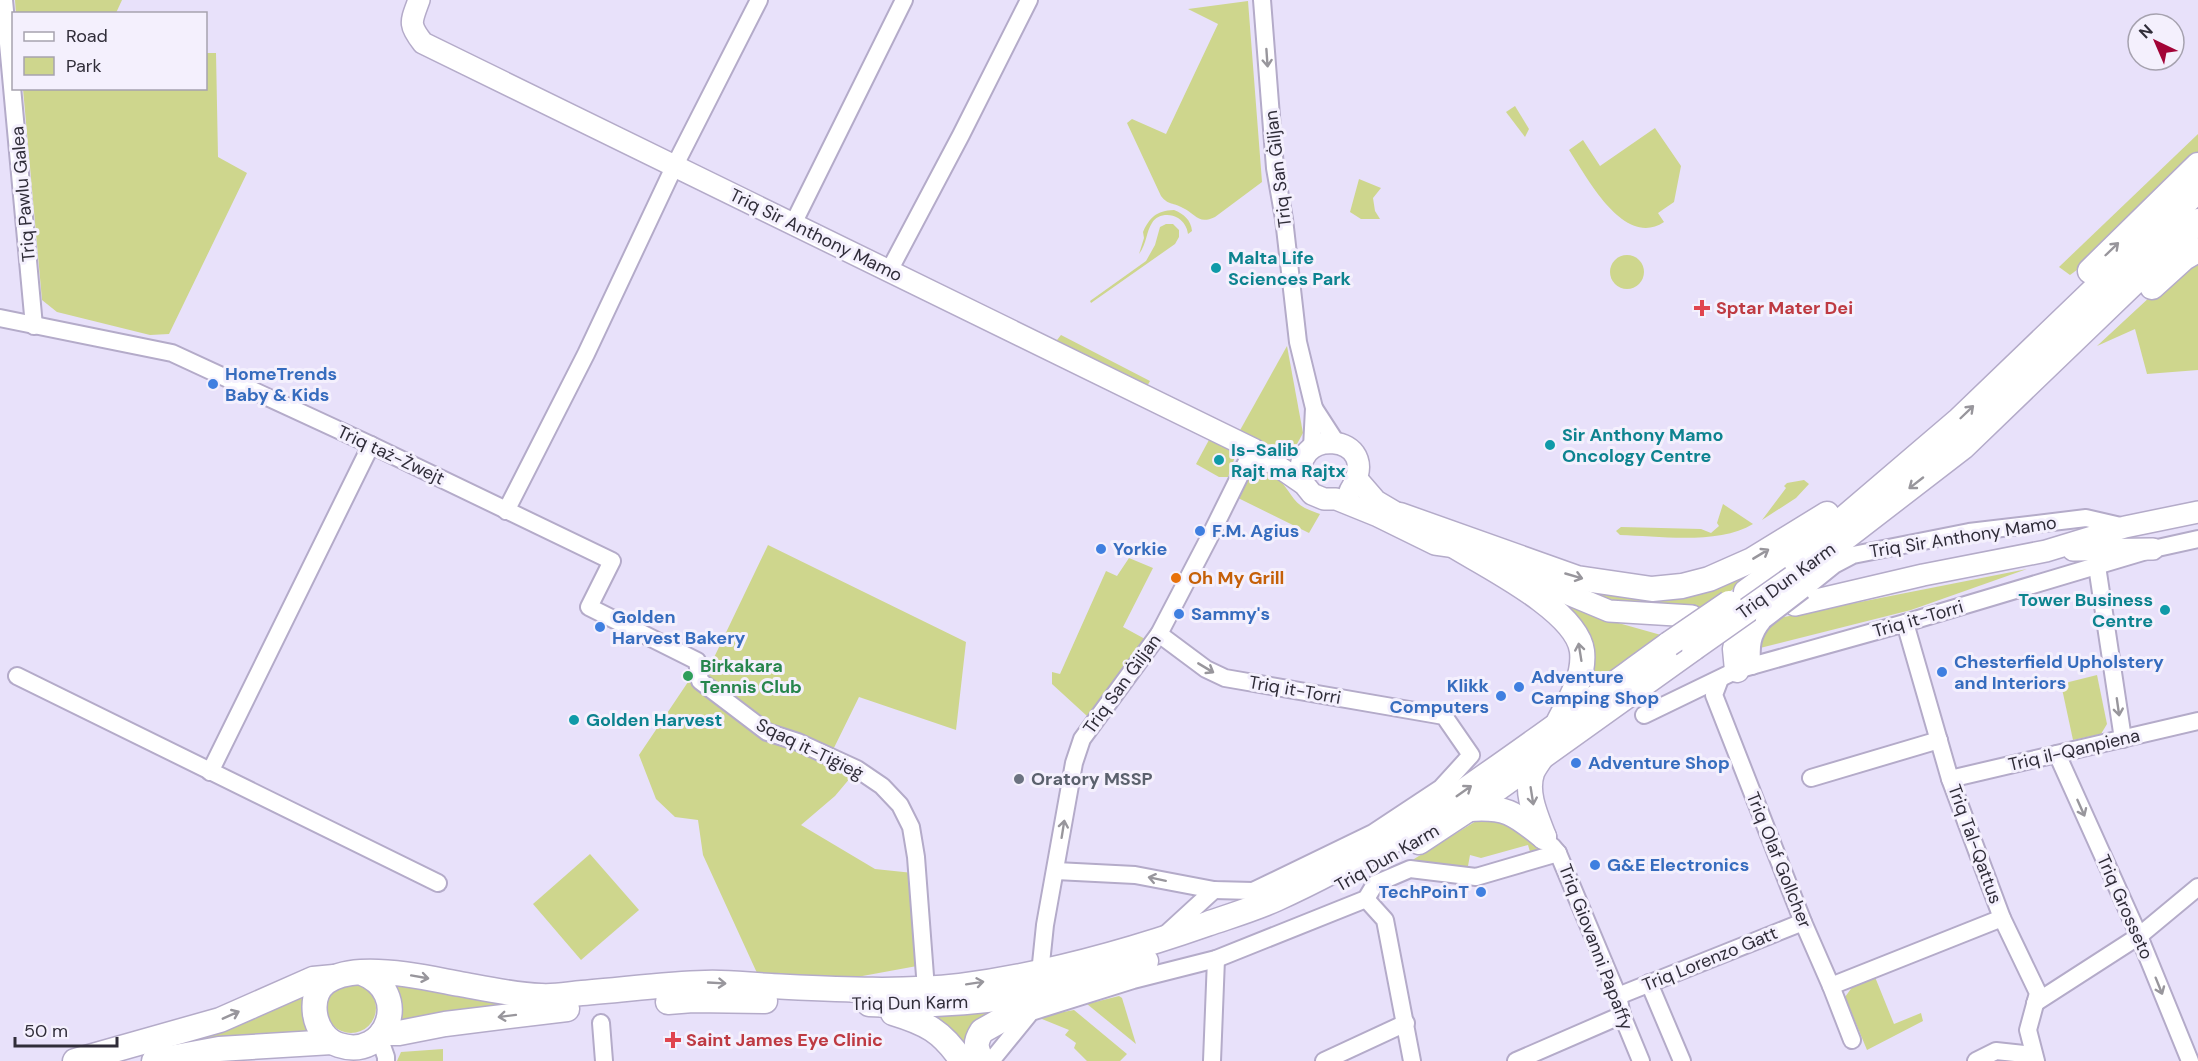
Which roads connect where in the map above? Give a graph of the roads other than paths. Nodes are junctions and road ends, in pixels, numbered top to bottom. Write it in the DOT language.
graph roads {
  1 [pos="4,0"];
  2 [pos="419,0"];
  3 [pos="759,0"];
  4 [pos="904,0"];
  5 [pos="1029,0"];
  6 [pos="1262,0"];
  7 [pos="6,61"];
  8 [pos="675,165"];
  9 [pos="2198,165"];
  10 [pos="2198,190"];
  11 [pos="2198,221"];
  12 [pos="793,224"];
  13 [pos="2198,242"];
  14 [pos="2198,250"];
  15 [pos="889,271"];
  16 [pos="2120,310"];
  17 [pos="0,318"];
  18 [pos="34,326"];
  19 [pos="2006,373"];
  20 [pos="1314,408"];
  21 [pos="1336,442"];
  22 [pos="371,445"];
  23 [pos="1963,447"];
  24 [pos="1252,449"];
  25 [pos="1310,450"];
  26 [pos="1907,464"];
  27 [pos="1358,479"];
  28 [pos="1304,484"];
  29 [pos="1336,499"];
  30 [pos="506,511"];
  31 [pos="2198,512"];
  32 [pos="1400,515"];
  33 [pos="2125,527"];
  34 [pos="2198,539"];
  35 [pos="1456,547"];
  36 [pos="2153,549"];
  37 [pos="2046,551"];
  38 [pos="2097,566"];
  39 [pos="1797,591"];
  40 [pos="1692,616"];
  41 [pos="1905,623"];
  42 [pos="1159,634"];
  43 [pos="697,661"];
  44 [pos="1736,671"];
  45 [pos="17,676"];
  46 [pos="1644,715"];
  47 [pos="2198,721"];
  48 [pos="1557,726"];
  49 [pos="1940,740"];
  50 [pos="2123,740"];
  51 [pos="2057,754"];
  52 [pos="1471,755"];
  53 [pos="1542,756"];
  54 [pos="210,772"];
  55 [pos="1811,778"];
  56 [pos="1950,779"];
  57 [pos="1469,809"];
  58 [pos="1551,845"];
  59 [pos="1056,871"];
  60 [pos="438,883"];
  61 [pos="2198,887"];
  62 [pos="1214,890"];
  63 [pos="1366,899"];
  64 [pos="2001,918"];
  65 [pos="1803,922"];
  66 [pos="2139,936"];
  67 [pos="1157,942"];
  68 [pos="1216,959"];
  69 [pos="362,973"];
  70 [pos="1040,973"];
  71 [pos="334,977"];
  72 [pos="1649,983"];
  73 [pos="1831,986"];
  74 [pos="1059,987"];
  75 [pos="926,988"];
  76 [pos="1618,996"];
  77 [pos="2036,1003"];
  78 [pos="867,1004"];
  79 [pos="1622,1015"];
  80 [pos="601,1023"];
  81 [pos="1406,1023"];
  82 [pos="381,1035"];
  83 [pos="1852,1040"];
  84 [pos="339,1050"];
  85 [pos="2035,1058"];
  86 [pos="159,1060"];
  87 [pos="75,1061"];
  88 [pos="386,1061"];
  89 [pos="604,1061"];
  90 [pos="962,1061"];
  91 [pos="982,1061"];
  92 [pos="991,1061"];
  93 [pos="1212,1061"];
  94 [pos="1324,1061"];
  95 [pos="1412,1061"];
  96 [pos="1516,1061"];
  97 [pos="1641,1061"];
  98 [pos="1682,1061"];
  99 [pos="1976,1061"];
  100 [pos="2190,1061"];
  1 -- 7 [label="street, Triq Pawlu Galea"];
  2 -- 8 [label="main road, Triq Sir Anthony Mamo"];
  3 -- 8 [label="street"];
  4 -- 12 [label="street"];
  5 -- 15 [label="street"];
  6 -- 20 [label="street, Triq San Ġiljan, one-way"];
  7 -- 18 [label="street, Triq Pawlu Galea"];
  8 -- 12 [label="main road, Triq Sir Anthony Mamo"];
  8 -- 30 [label="street"];
  19 -- 9 [label="highway, one-way"];
  10 -- 19 [label="highway, Triq Dun Karm"];
  11 -- 23 [label="highway, Triq Dun Karm"];
  12 -- 15 [label="main road, Triq Sir Anthony Mamo"];
  13 -- 16 [label="highway"];
  14 -- 16 [label="highway"];
  15 -- 24 [label="main road, Triq Sir Anthony Mamo"];
  16 -- 23 [label="highway"];
  17 -- 18 [label="street, Triq taż-Żwejt"];
  18 -- 22 [label="street, Triq taż-Żwejt"];
  26 -- 19 [label="highway, Triq Dun Karm, one-way"];
  20 -- 21 [label="street, Triq San Ġiljan"];
  20 -- 25 [label="street, Triq San Ġiljan"];
  21 -- 25 [label="main road, Triq Sir Anthony Mamo"];
  21 -- 27 [label="main road, Triq Sir Anthony Mamo"];
  22 -- 30 [label="street, Triq taż-Żwejt"];
  22 -- 54 [label="street"];
  23 -- 39 [label="highway, Triq Dun Karm, one-way"];
  24 -- 25 [label="main road, Triq Sir Anthony Mamo"];
  24 -- 28 [label="main road, Triq Sir Anthony Mamo"];
  24 -- 42 [label="street, Triq San Ġiljan"];
  25 -- 28 [label="main road"];
  32 -- 26 [label="highway, one-way"];
  26 -- 48 [label="highway, Triq Dun Karm, bridge"];
  27 -- 29 [label="main road"];
  27 -- 32 [label="main road, Triq Sir Anthony Mamo"];
  28 -- 29 [label="main road, Triq Sir Anthony Mamo"];
  29 -- 35 [label="main road, Triq Sir Anthony Mamo"];
  30 -- 43 [label="street, Triq taż-Żwejt"];
  31 -- 33 [label="main road, Triq Sir Anthony Mamo"];
  32 -- 35 [label="main road, Triq Sir Anthony Mamo"];
  33 -- 37 [label="main road, Triq Sir Anthony Mamo"];
  33 -- 39 [label="street, Triq Sir Anthony Mamo"];
  34 -- 36 [label="street, Triq it-Torri"];
  35 -- 40 [label="main road, Triq Sir Anthony Mamo"];
  48 -- 35 [label="highway, one-way"];
  36 -- 37 [label="main road"];
  36 -- 38 [label="street, Triq it-Torri"];
  37 -- 39 [label="main road, Triq Sir Anthony Mamo"];
  38 -- 41 [label="street, Triq it-Torri"];
  38 -- 50 [label="street, one-way"];
  39 -- 44 [label="street, Triq Sir Anthony Mamo, bridge"];
  39 -- 44 [label="highway"];
  39 -- 53 [label="highway, Triq Dun Karm, bridge"];
  41 -- 44 [label="street, Triq it-Torri"];
  41 -- 49 [label="street, Triq Tal-Qattus"];
  42 -- 52 [label="street, Triq it-Torri, one-way"];
  59 -- 42 [label="street, Triq San Ġiljan, one-way"];
  43 -- 75 [label="street, Sqaq it-Tiġieġ"];
  44 -- 46 [label="street, Triq it-Torri"];
  44 -- 65 [label="street, Triq Olaf Gollcher"];
  45 -- 54 [label="street"];
  47 -- 50 [label="street, Triq il-Qanpiena"];
  67 -- 48 [label="highway, Triq Dun Karm, one-way"];
  49 -- 55 [label="street"];
  49 -- 56 [label="street, Triq Tal-Qattus"];
  50 -- 51 [label="street, Triq il-Qanpiena"];
  51 -- 56 [label="street, Triq il-Qanpiena"];
  51 -- 66 [label="street, Triq Grosseto, one-way"];
  52 -- 62 [label="street, Triq Dun Karm"];
  53 -- 57 [label="highway, Triq Dun Karm"];
  53 -- 58 [label="highway, one-way"];
  54 -- 60 [label="street"];
  56 -- 64 [label="street, Triq Tal-Qattus"];
  57 -- 58 [label="highway"];
  57 -- 74 [label="highway, Triq Dun Karm"];
  58 -- 63 [label="street, Triq Dun Karm"];
  58 -- 76 [label="street, Triq Giovanni Papaffy"];
  62 -- 59 [label="street, one-way"];
  59 -- 70 [label="street, Triq San Ġiljan"];
  61 -- 66 [label="street"];
  62 -- 67 [label="street, Triq Dun Karm"];
  63 -- 68 [label="street, Triq Dun Karm"];
  63 -- 81 [label="street"];
  64 -- 73 [label="street"];
  64 -- 77 [label="street, Triq Tal-Qattus"];
  65 -- 72 [label="street, Triq Lorenzo Gatt"];
  65 -- 73 [label="street, Triq Olaf Gollcher"];
  66 -- 77 [label="street"];
  66 -- 100 [label="street, Triq Grosseto, one-way"];
  67 -- 70 [label="highway, Triq Dun Karm"];
  68 -- 92 [label="street, Triq Dun Karm"];
  68 -- 93 [label="street"];
  69 -- 71 [label="highway, Triq Dun Karm"];
  69 -- 75 [label="highway, Triq Dun Karm, one-way"];
  69 -- 82 [label="highway"];
  75 -- 70 [label="highway, Triq Dun Karm, one-way"];
  71 -- 84 [label="highway"];
  87 -- 71 [label="highway, Triq Dun Karm, one-way"];
  72 -- 76 [label="street, Triq Lorenzo Gatt"];
  72 -- 98 [label="street, Triq Giovanni Papaffy"];
  73 -- 83 [label="street, Triq Olaf Gollcher"];
  74 -- 78 [label="highway, Triq Dun Karm"];
  74 -- 91 [label="highway"];
  76 -- 79 [label="street, Triq Giovanni Papaffy"];
  77 -- 85 [label="street, Triq Tal-Qattus"];
  78 -- 82 [label="highway, Triq Dun Karm, one-way"];
  78 -- 90 [label="highway"];
  79 -- 96 [label="street"];
  79 -- 97 [label="street, Triq Giovanni Papaffy"];
  80 -- 89 [label="street"];
  81 -- 94 [label="street"];
  81 -- 95 [label="street"];
  82 -- 84 [label="highway, Triq Dun Karm"];
  82 -- 88 [label="street"];
  84 -- 86 [label="highway, Triq Dun Karm"];
  85 -- 99 [label="street"];
}
